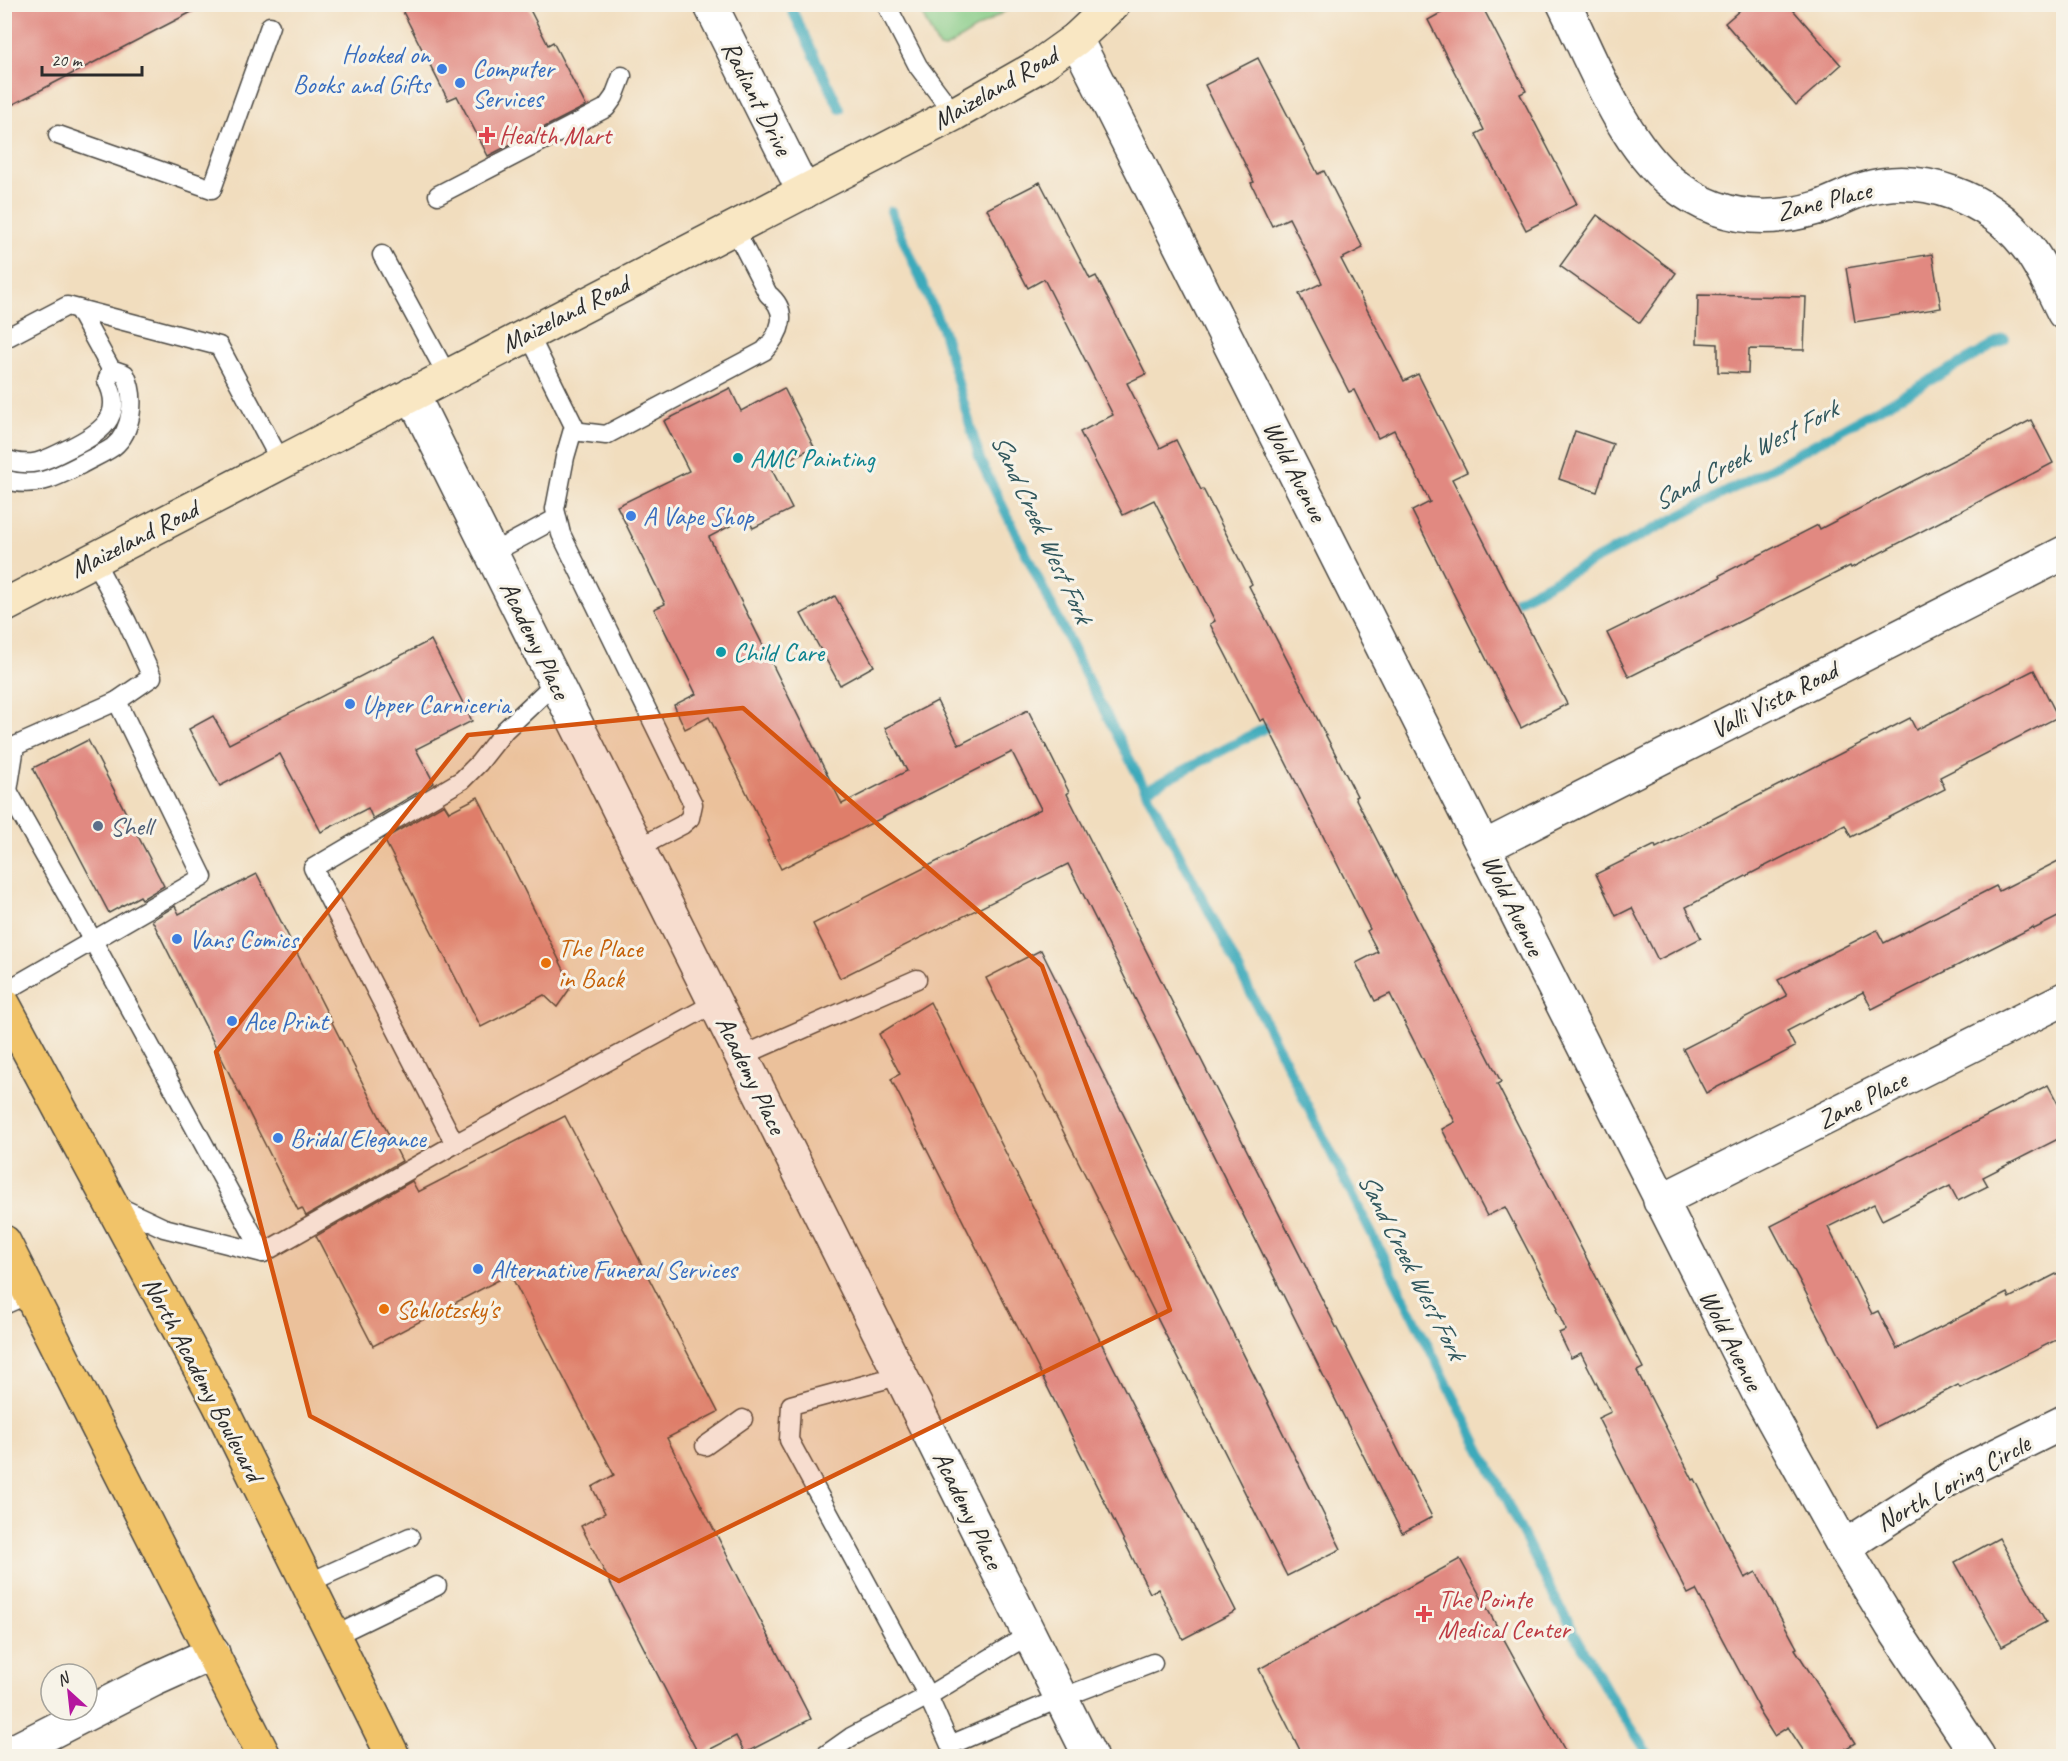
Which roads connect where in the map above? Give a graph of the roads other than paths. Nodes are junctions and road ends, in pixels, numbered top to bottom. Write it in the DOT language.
graph roads {
  1 [pos="710,4"];
  2 [pos="886,4"];
  3 [pos="1113,4"];
  4 [pos="1564,4"];
  5 [pos="270,26"];
  6 [pos="1076,39"];
  7 [pos="622,76"];
  8 [pos="954,114"];
  9 [pos="58,135"];
  10 [pos="804,192"];
  11 [pos="438,195"];
  12 [pos="734,228"];
  13 [pos="382,255"];
  14 [pos="78,309"];
  15 [pos="2064,313"];
  16 [pos="528,333"];
  17 [pos="4,339"];
  18 [pos="111,369"];
  19 [pos="447,375"];
  20 [pos="411,394"];
  21 [pos="573,431"];
  22 [pos="4,458"];
  23 [pos="281,462"];
  24 [pos="4,479"];
  25 [pos="558,518"];
  26 [pos="492,553"];
  27 [pos="2064,553"];
  28 [pos="94,560"];
  29 [pos="4,606"];
  30 [pos="556,682"];
  31 [pos="117,700"];
  32 [pos="6,792"];
  33 [pos="1485,847"];
  34 [pos="638,848"];
  35 [pos="93,940"];
  36 [pos="917,979"];
  37 [pos="4,992"];
  38 [pos="2064,999"];
  39 [pos="715,1003"];
  40 [pos="4,1005"];
  41 [pos="742,1056"];
  42 [pos="455,1144"];
  43 [pos="1660,1201"];
  44 [pos="111,1203"];
  45 [pos="4,1242"];
  46 [pos="263,1252"];
  47 [pos="18,1299"];
  48 [pos="901,1375"];
  49 [pos="743,1419"];
  50 [pos="2064,1422"];
  51 [pos="705,1446"];
  52 [pos="410,1537"];
  53 [pos="1844,1546"];
  54 [pos="308,1583"];
  55 [pos="437,1586"];
  56 [pos="1030,1634"];
  57 [pos="334,1636"];
  58 [pos="213,1653"];
  59 [pos="1153,1663"];
  60 [pos="928,1696"];
  61 [pos="1061,1698"];
  62 [pos="4,1756"];
  63 [pos="264,1756"];
  64 [pos="393,1756"];
  65 [pos="824,1756"];
  66 [pos="1090,1756"];
  67 [pos="1978,1756"];
  1 -- 10 [label="street, Radiant Drive"];
  2 -- 8 [label="lane"];
  3 -- 6 [label="main road, Maizeland Road"];
  4 -- 15 [label="street, Zane Place"];
  5 -- 9 [label="lane"];
  6 -- 8 [label="main road, Maizeland Road"];
  6 -- 33 [label="street, Wold Avenue"];
  7 -- 11 [label="lane"];
  8 -- 10 [label="main road, Maizeland Road"];
  10 -- 12 [label="main road, Maizeland Road"];
  12 -- 16 [label="main road, Maizeland Road"];
  12 -- 21 [label="lane"];
  13 -- 19 [label="lane"];
  14 -- 17 [label="lane"];
  14 -- 18 [label="lane"];
  14 -- 23 [label="lane"];
  16 -- 19 [label="main road, Maizeland Road"];
  16 -- 21 [label="lane"];
  18 -- 22 [label="lane"];
  18 -- 24 [label="lane"];
  19 -- 20 [label="main road, Maizeland Road"];
  20 -- 23 [label="main road, Maizeland Road"];
  20 -- 26 [label="street, Academy Place"];
  21 -- 25 [label="lane"];
  23 -- 28 [label="main road, Maizeland Road"];
  25 -- 26 [label="lane"];
  25 -- 34 [label="lane"];
  26 -- 30 [label="street, Academy Place"];
  27 -- 33 [label="street, Valli Vista Road"];
  28 -- 29 [label="main road, Maizeland Road"];
  28 -- 31 [label="lane"];
  30 -- 34 [label="street, Academy Place"];
  30 -- 42 [label="lane"];
  31 -- 32 [label="lane"];
  31 -- 35 [label="lane"];
  32 -- 35 [label="lane"];
  33 -- 43 [label="street, Wold Avenue"];
  34 -- 39 [label="street, Academy Place"];
  35 -- 37 [label="lane"];
  35 -- 46 [label="lane"];
  36 -- 41 [label="lane"];
  38 -- 43 [label="street, Zane Place"];
  39 -- 41 [label="street, Academy Place"];
  39 -- 42 [label="lane"];
  40 -- 44 [label="highway, North Academy Boulevard"];
  41 -- 48 [label="street, Academy Place"];
  42 -- 46 [label="lane"];
  43 -- 53 [label="street, Wold Avenue"];
  44 -- 46 [label="lane"];
  44 -- 54 [label="highway, North Academy Boulevard"];
  45 -- 47 [label="highway"];
  47 -- 58 [label="highway"];
  48 -- 56 [label="street, Academy Place"];
  48 -- 60 [label="lane"];
  49 -- 51 [label="lane"];
  50 -- 53 [label="street, North Loring Circle"];
  52 -- 54 [label="lane"];
  53 -- 67 [label="street, Wold Avenue"];
  54 -- 57 [label="highway, North Academy Boulevard"];
  55 -- 57 [label="lane"];
  56 -- 60 [label="lane"];
  56 -- 61 [label="street, Academy Place"];
  57 -- 64 [label="highway, North Academy Boulevard"];
  58 -- 62 [label="street"];
  58 -- 63 [label="highway"];
  59 -- 61 [label="lane"];
  60 -- 61 [label="lane"];
  60 -- 65 [label="lane"];
  61 -- 66 [label="street, Academy Place"];
}
